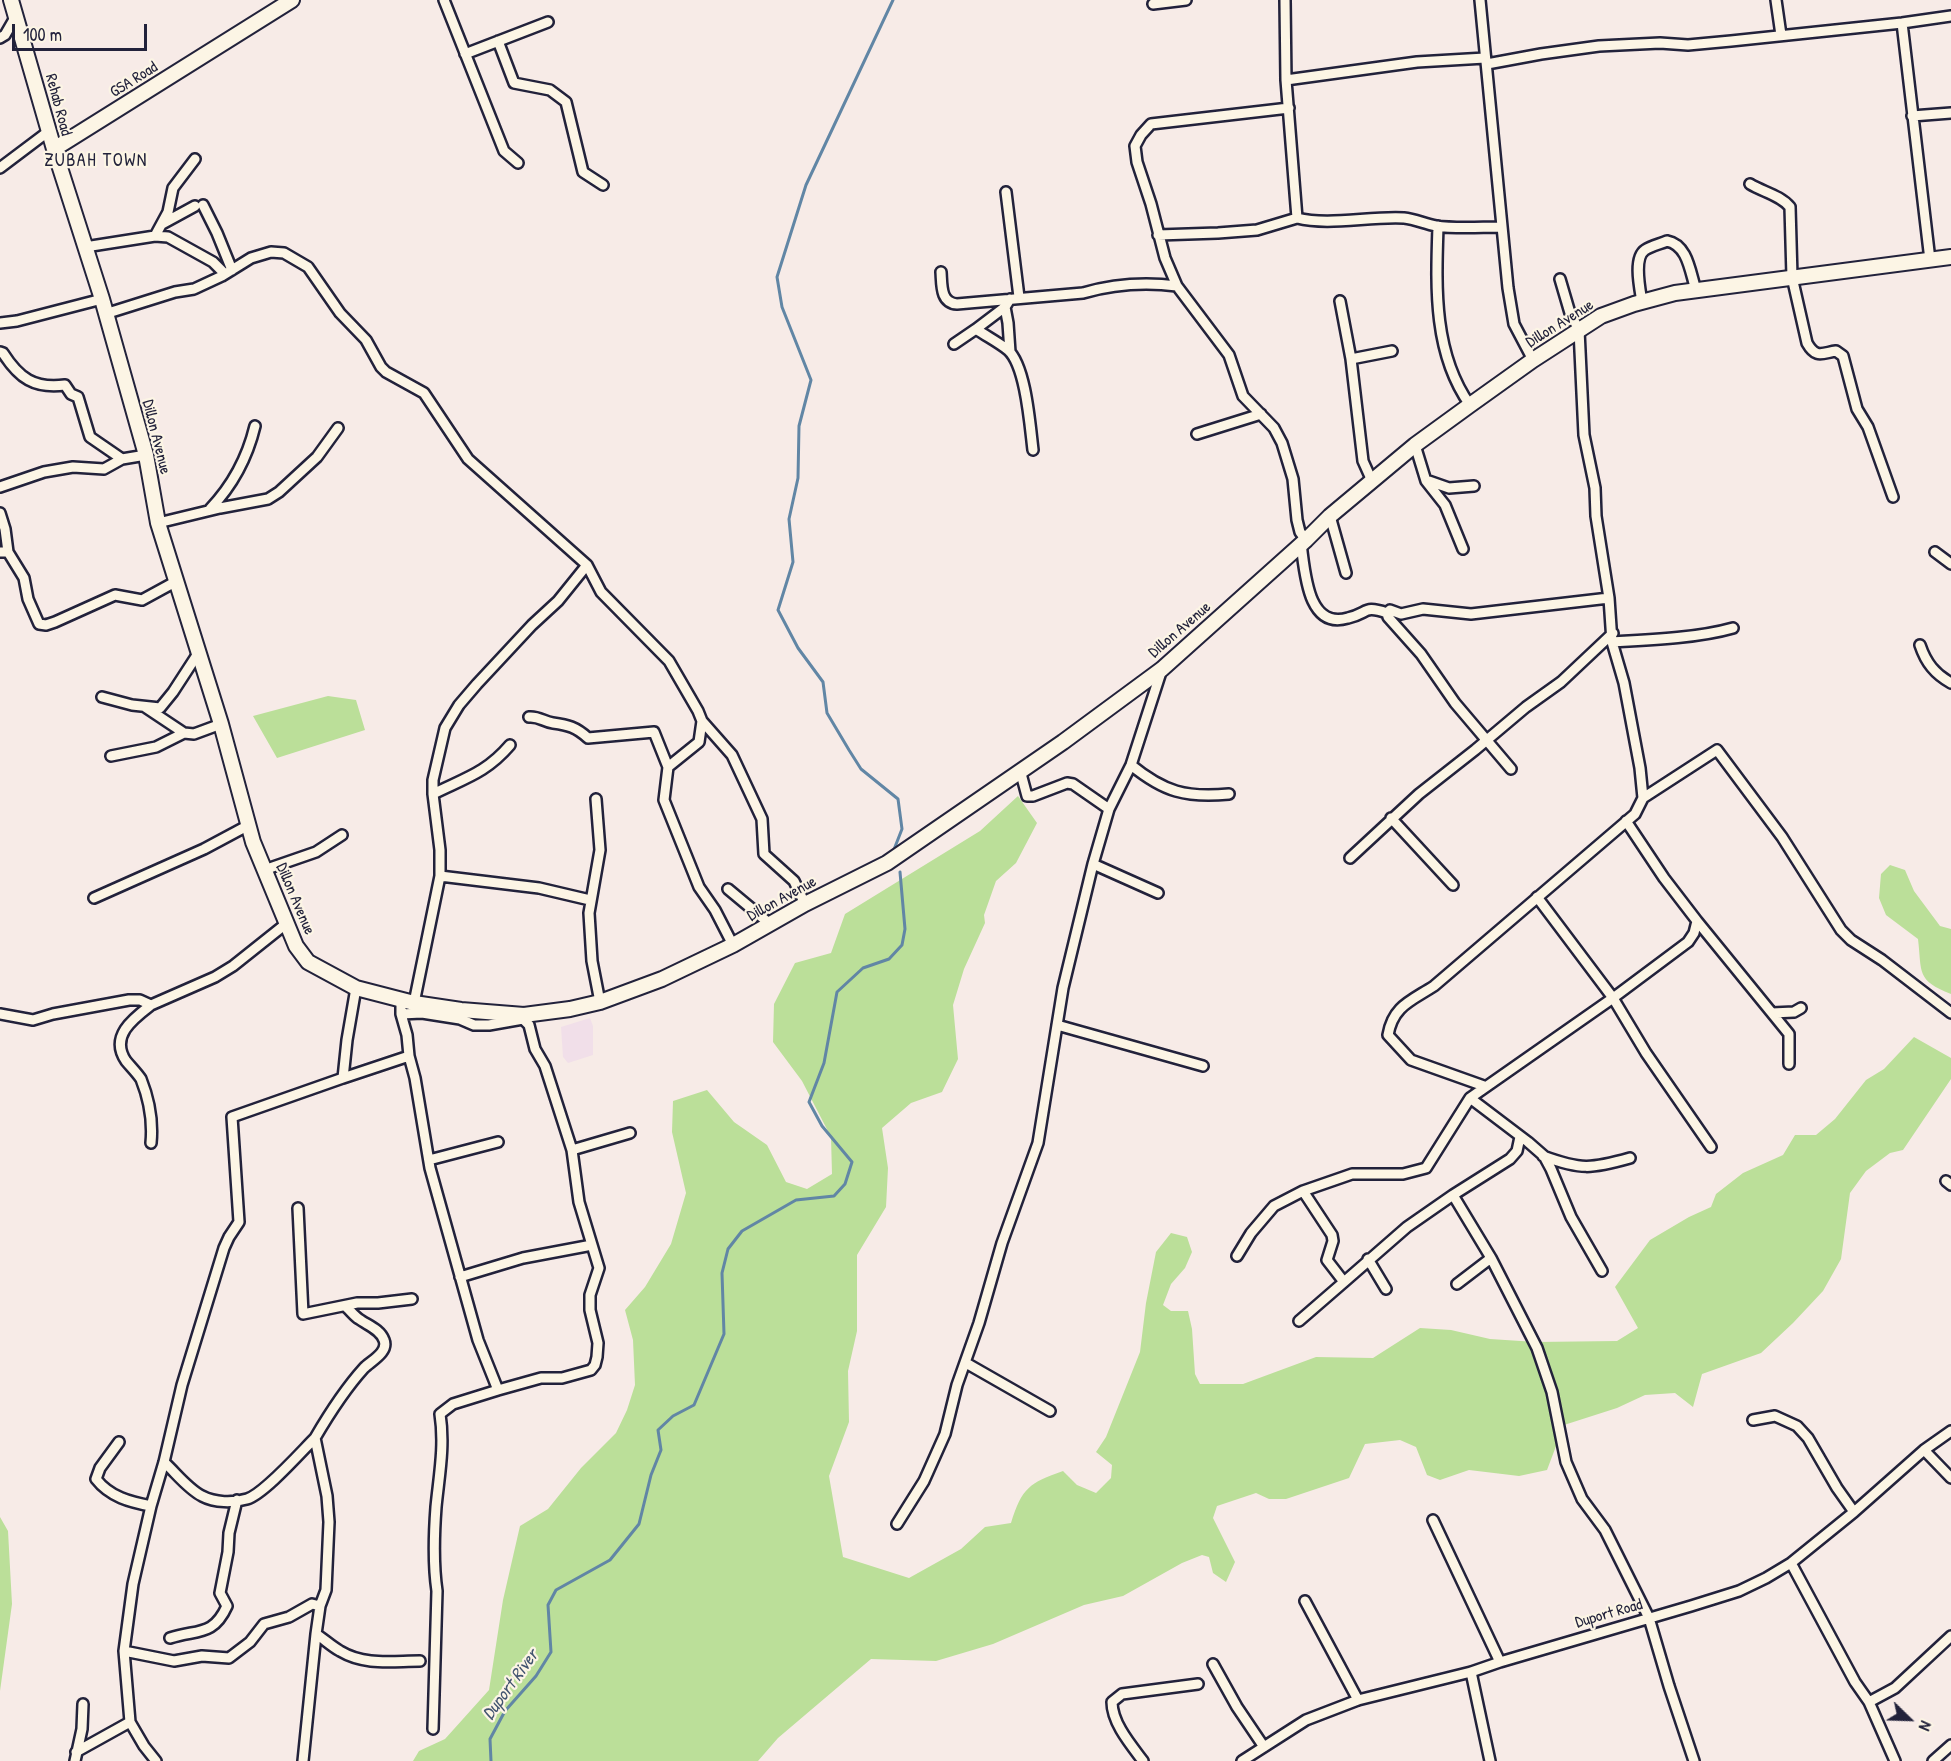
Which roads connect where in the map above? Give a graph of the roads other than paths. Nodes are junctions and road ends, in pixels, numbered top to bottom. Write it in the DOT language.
graph roads {
  1 [pos="11,0"];
  2 [pos="292,0"];
  3 [pos="444,0"];
  4 [pos="1186,0"];
  5 [pos="1285,0"];
  6 [pos="1480,0"];
  7 [pos="1776,0"];
  8 [pos="1153,4"];
  9 [pos="16,16"];
  10 [pos="1951,16"];
  11 [pos="548,21"];
  12 [pos="1902,23"];
  13 [pos="1781,35"];
  14 [pos="0,38"];
  15 [pos="498,41"];
  16 [pos="465,54"];
  17 [pos="1486,61"];
  18 [pos="1286,80"];
  19 [pos="1289,108"];
  20 [pos="1951,113"];
  21 [pos="1912,116"];
  22 [pos="49,131"];
  23 [pos="54,149"];
  24 [pos="195,159"];
  25 [pos="518,163"];
  26 [pos="0,168"];
  27 [pos="1750,184"];
  28 [pos="603,185"];
  29 [pos="1006,192"];
  30 [pos="1297,218"];
  31 [pos="160,225"];
  32 [pos="1438,226"];
  33 [pos="1502,227"];
  34 [pos="1158,235"];
  35 [pos="155,236"];
  36 [pos="85,247"];
  37 [pos="1951,257"];
  38 [pos="1930,260"];
  39 [pos="229,272"];
  40 [pos="941,272"];
  41 [pos="1792,277"];
  42 [pos="1560,279"];
  43 [pos="1177,286"];
  44 [pos="1696,290"];
  45 [pos="102,299"];
  46 [pos="1011,301"];
  47 [pos="1340,301"];
  48 [pos="1642,302"];
  49 [pos="105,314"];
  50 [pos="0,323"];
  51 [pos="976,329"];
  52 [pos="1579,330"];
  53 [pos="954,344"];
  54 [pos="1392,351"];
  55 [pos="0,352"];
  56 [pos="1010,352"];
  57 [pos="1351,359"];
  58 [pos="1533,360"];
  59 [pos="1470,405"];
  60 [pos="1261,414"];
  61 [pos="255,426"];
  62 [pos="338,428"];
  63 [pos="1197,434"];
  64 [pos="1415,445"];
  65 [pos="1033,450"];
  66 [pos="146,455"];
  67 [pos="122,459"];
  68 [pos="1426,480"];
  69 [pos="1372,482"];
  70 [pos="1474,486"];
  71 [pos="0,487"];
  72 [pos="1893,497"];
  73 [pos="207,512"];
  74 [pos="0,513"];
  75 [pos="1330,516"];
  76 [pos="158,523"];
  77 [pos="1304,542"];
  78 [pos="1463,549"];
  79 [pos="4,552"];
  80 [pos="1935,552"];
  81 [pos="1951,564"];
  82 [pos="587,565"];
  83 [pos="1346,573"];
  84 [pos="175,582"];
  85 [pos="1609,598"];
  86 [pos="1387,613"];
  87 [pos="1733,628"];
  88 [pos="1613,637"];
  89 [pos="1920,645"];
  90 [pos="199,652"];
  91 [pos="1162,669"];
  92 [pos="1951,683"];
  93 [pos="102,696"];
  94 [pos="145,707"];
  95 [pos="529,717"];
  96 [pos="702,721"];
  97 [pos="221,724"];
  98 [pos="184,733"];
  99 [pos="1487,739"];
  100 [pos="510,745"];
  101 [pos="111,756"];
  102 [pos="1131,765"];
  103 [pos="668,767"];
  104 [pos="1511,769"];
  105 [pos="1020,770"];
  106 [pos="433,794"];
  107 [pos="1229,794"];
  108 [pos="1643,798"];
  109 [pos="596,799"];
  110 [pos="1109,809"];
  111 [pos="1391,818"];
  112 [pos="1626,821"];
  113 [pos="247,826"];
  114 [pos="342,835"];
  115 [pos="1350,858"];
  116 [pos="1093,864"];
  117 [pos="264,870"];
  118 [pos="440,876"];
  119 [pos="1453,885"];
  120 [pos="728,889"];
  121 [pos="1158,893"];
  122 [pos="1537,897"];
  123 [pos="94,898"];
  124 [pos="590,900"];
  125 [pos="806,904"];
  126 [pos="1698,921"];
  127 [pos="287,923"];
  128 [pos="770,924"];
  129 [pos="733,945"];
  130 [pos="357,988"];
  131 [pos="1613,998"];
  132 [pos="600,1002"];
  133 [pos="151,1005"];
  134 [pos="405,1005"];
  135 [pos="1801,1008"];
  136 [pos="1951,1012"];
  137 [pos="1772,1013"];
  138 [pos="0,1014"];
  139 [pos="1057,1025"];
  140 [pos="408,1056"];
  141 [pos="1789,1064"];
  142 [pos="1203,1066"];
  143 [pos="343,1078"];
  144 [pos="1484,1086"];
  145 [pos="1470,1098"];
  146 [pos="630,1133"];
  147 [pos="1520,1137"];
  148 [pos="498,1142"];
  149 [pos="152,1143"];
  150 [pos="1711,1148"];
  151 [pos="572,1150"];
  152 [pos="1543,1156"];
  153 [pos="1630,1158"];
  154 [pos="429,1160"];
  155 [pos="1303,1191"];
  156 [pos="1453,1195"];
  157 [pos="298,1208"];
  158 [pos="592,1245"];
  159 [pos="1237,1256"];
  160 [pos="1491,1258"];
  161 [pos="1368,1259"];
  162 [pos="1602,1271"];
  163 [pos="460,1277"];
  164 [pos="1344,1282"];
  165 [pos="1457,1284"];
  166 [pos="1386,1289"];
  167 [pos="412,1299"];
  168 [pos="345,1306"];
  169 [pos="1299,1321"];
  170 [pos="966,1363"];
  171 [pos="498,1390"];
  172 [pos="1050,1411"];
  173 [pos="1753,1420"];
  174 [pos="1951,1431"];
  175 [pos="315,1438"];
  176 [pos="119,1442"];
  177 [pos="1924,1450"];
  178 [pos="164,1462"];
  179 [pos="1951,1478"];
  180 [pos="237,1500"];
  181 [pos="151,1506"];
  182 [pos="1854,1512"];
  183 [pos="1433,1520"];
  184 [pos="897,1524"];
  185 [pos="1791,1563"];
  186 [pos="1305,1601"];
  187 [pos="320,1606"];
  188 [pos="1649,1618"];
  189 [pos="316,1634"];
  190 [pos="1951,1636"];
  191 [pos="170,1638"];
  192 [pos="124,1651"];
  193 [pos="420,1661"];
  194 [pos="1500,1662"];
  195 [pos="1213,1664"];
  196 [pos="1471,1672"];
  197 [pos="1198,1684"];
  198 [pos="1358,1700"];
  199 [pos="1869,1702"];
  200 [pos="82,1704"];
  201 [pos="130,1722"];
  202 [pos="433,1729"];
  203 [pos="1951,1745"];
  204 [pos="1264,1747"];
  205 [pos="76,1756"];
  206 [pos="1893,1760"];
  207 [pos="156,1761"];
  208 [pos="303,1761"];
  209 [pos="1143,1761"];
  210 [pos="1242,1761"];
  211 [pos="1490,1761"];
  212 [pos="1694,1761"];
  213 [pos="1934,1761"];
  1 -- 9 [label="street, Rehab Road"];
  2 -- 23 [label="street, GSA Road"];
  3 -- 16 [label="street"];
  4 -- 8 [label="street"];
  5 -- 18 [label="street"];
  6 -- 17 [label="street"];
  7 -- 13 [label="street"];
  9 -- 14 [label="street"];
  9 -- 22 [label="street, Rehab Road"];
  10 -- 12 [label="street"];
  11 -- 15 [label="street"];
  12 -- 13 [label="street"];
  12 -- 21 [label="street"];
  13 -- 17 [label="street"];
  15 -- 16 [label="street"];
  15 -- 28 [label="street"];
  16 -- 25 [label="street"];
  17 -- 18 [label="street"];
  17 -- 33 [label="street"];
  18 -- 19 [label="street"];
  19 -- 30 [label="street"];
  19 -- 34 [label="street"];
  20 -- 21 [label="street"];
  21 -- 38 [label="street"];
  22 -- 23 [label="street, Rehab Road"];
  22 -- 26 [label="street"];
  23 -- 36 [label="street, Dillon Avenue"];
  24 -- 31 [label="street"];
  27 -- 41 [label="street"];
  29 -- 46 [label="street"];
  30 -- 32 [label="street"];
  30 -- 34 [label="street"];
  31 -- 35 [label="street"];
  31 -- 39 [label="street"];
  32 -- 33 [label="street"];
  32 -- 59 [label="street"];
  33 -- 58 [label="street"];
  34 -- 43 [label="street"];
  35 -- 36 [label="street"];
  35 -- 39 [label="street"];
  36 -- 45 [label="street, Dillon Avenue"];
  37 -- 38 [label="street, Dillon Avenue"];
  38 -- 41 [label="street, Dillon Avenue"];
  39 -- 49 [label="street"];
  39 -- 82 [label="street"];
  40 -- 46 [label="street"];
  41 -- 44 [label="street, Dillon Avenue"];
  41 -- 72 [label="street"];
  42 -- 52 [label="street"];
  43 -- 46 [label="street"];
  43 -- 60 [label="street"];
  44 -- 48 [label="street, Dillon Avenue"];
  44 -- 48 [label="street"];
  45 -- 49 [label="street, Dillon Avenue"];
  45 -- 50 [label="street"];
  46 -- 51 [label="street"];
  46 -- 56 [label="street"];
  47 -- 57 [label="street"];
  48 -- 52 [label="street, Dillon Avenue"];
  49 -- 66 [label="street, Dillon Avenue"];
  51 -- 53 [label="street"];
  51 -- 56 [label="street"];
  52 -- 58 [label="street, Dillon Avenue"];
  52 -- 85 [label="street"];
  54 -- 57 [label="street"];
  55 -- 67 [label="street"];
  56 -- 65 [label="street"];
  57 -- 69 [label="street"];
  58 -- 59 [label="street, Dillon Avenue"];
  59 -- 64 [label="street, Dillon Avenue"];
  60 -- 63 [label="street"];
  60 -- 77 [label="street"];
  61 -- 73 [label="street"];
  62 -- 73 [label="street"];
  64 -- 68 [label="street"];
  64 -- 69 [label="street, Dillon Avenue"];
  66 -- 67 [label="street"];
  66 -- 76 [label="street, Dillon Avenue"];
  67 -- 71 [label="street"];
  68 -- 70 [label="street"];
  68 -- 78 [label="street"];
  69 -- 75 [label="street, Dillon Avenue"];
  73 -- 76 [label="street"];
  74 -- 79 [label="street"];
  75 -- 77 [label="street, Dillon Avenue"];
  75 -- 83 [label="street"];
  76 -- 84 [label="street, Dillon Avenue"];
  77 -- 86 [label="street"];
  77 -- 91 [label="street, Dillon Avenue"];
  79 -- 84 [label="street"];
  80 -- 81 [label="street"];
  82 -- 96 [label="street"];
  82 -- 106 [label="street"];
  84 -- 90 [label="street, Dillon Avenue"];
  85 -- 86 [label="street"];
  85 -- 88 [label="street"];
  86 -- 99 [label="street"];
  87 -- 88 [label="street"];
  88 -- 99 [label="street"];
  88 -- 108 [label="street"];
  89 -- 92 [label="street"];
  90 -- 94 [label="street"];
  90 -- 97 [label="street, Dillon Avenue"];
  91 -- 102 [label="street"];
  91 -- 105 [label="street, Dillon Avenue"];
  93 -- 94 [label="street"];
  94 -- 98 [label="street"];
  95 -- 103 [label="street"];
  96 -- 103 [label="street"];
  96 -- 125 [label="street"];
  97 -- 98 [label="street"];
  97 -- 113 [label="street, Dillon Avenue"];
  98 -- 101 [label="street"];
  99 -- 104 [label="street"];
  99 -- 111 [label="street"];
  100 -- 106 [label="street"];
  102 -- 107 [label="street"];
  102 -- 110 [label="street"];
  103 -- 129 [label="street"];
  105 -- 110 [label="street"];
  105 -- 125 [label="street, Dillon Avenue"];
  106 -- 118 [label="street"];
  108 -- 112 [label="street"];
  108 -- 136 [label="street"];
  109 -- 124 [label="street"];
  110 -- 116 [label="street"];
  111 -- 115 [label="street"];
  111 -- 119 [label="street"];
  112 -- 122 [label="street"];
  112 -- 126 [label="street"];
  113 -- 117 [label="street, Dillon Avenue"];
  113 -- 123 [label="street"];
  114 -- 117 [label="street"];
  116 -- 121 [label="street"];
  116 -- 139 [label="street"];
  117 -- 127 [label="street, Dillon Avenue"];
  118 -- 124 [label="street"];
  118 -- 134 [label="street"];
  120 -- 128 [label="street"];
  122 -- 131 [label="street"];
  122 -- 144 [label="street"];
  124 -- 132 [label="street"];
  125 -- 128 [label="street, Dillon Avenue"];
  126 -- 131 [label="street"];
  126 -- 137 [label="street"];
  127 -- 130 [label="street, Dillon Avenue"];
  127 -- 133 [label="street"];
  128 -- 129 [label="street, Dillon Avenue"];
  129 -- 132 [label="street, Dillon Avenue"];
  130 -- 134 [label="street, Dillon Avenue"];
  130 -- 143 [label="street"];
  131 -- 144 [label="street"];
  131 -- 150 [label="street"];
  132 -- 134 [label="street, Dillon Avenue"];
  133 -- 138 [label="street"];
  133 -- 149 [label="street"];
  134 -- 140 [label="street"];
  134 -- 151 [label="street"];
  135 -- 137 [label="street"];
  137 -- 141 [label="street"];
  139 -- 142 [label="street"];
  139 -- 170 [label="street"];
  140 -- 143 [label="street"];
  140 -- 154 [label="street"];
  143 -- 178 [label="street"];
  144 -- 145 [label="street"];
  145 -- 147 [label="street"];
  145 -- 155 [label="street"];
  146 -- 151 [label="street"];
  147 -- 152 [label="street"];
  147 -- 156 [label="street"];
  148 -- 154 [label="street"];
  151 -- 158 [label="street"];
  152 -- 153 [label="street"];
  152 -- 162 [label="street"];
  154 -- 163 [label="street"];
  155 -- 159 [label="street"];
  155 -- 164 [label="street"];
  156 -- 160 [label="street"];
  156 -- 161 [label="street"];
  157 -- 168 [label="street"];
  158 -- 163 [label="street"];
  158 -- 171 [label="street"];
  160 -- 165 [label="street"];
  160 -- 188 [label="street"];
  161 -- 164 [label="street"];
  161 -- 166 [label="street"];
  163 -- 171 [label="street"];
  164 -- 169 [label="street"];
  167 -- 168 [label="street"];
  168 -- 175 [label="street"];
  170 -- 172 [label="street"];
  170 -- 184 [label="street"];
  171 -- 202 [label="street"];
  173 -- 182 [label="street"];
  174 -- 177 [label="street, Duport Road"];
  175 -- 180 [label="street"];
  175 -- 187 [label="street"];
  176 -- 181 [label="street"];
  177 -- 179 [label="street"];
  177 -- 182 [label="street, Duport Road"];
  178 -- 180 [label="street"];
  178 -- 181 [label="street"];
  180 -- 191 [label="street"];
  181 -- 192 [label="street"];
  182 -- 185 [label="street, Duport Road"];
  183 -- 194 [label="street"];
  185 -- 188 [label="street, Duport Road"];
  185 -- 199 [label="street"];
  186 -- 198 [label="street"];
  187 -- 189 [label="street"];
  187 -- 192 [label="street"];
  188 -- 194 [label="street, Duport Road"];
  188 -- 212 [label="street"];
  189 -- 193 [label="street"];
  189 -- 208 [label="street"];
  190 -- 199 [label="street"];
  192 -- 201 [label="street"];
  194 -- 196 [label="street, Duport Road"];
  195 -- 204 [label="street"];
  196 -- 198 [label="street, Duport Road"];
  196 -- 211 [label="street"];
  197 -- 209 [label="street"];
  198 -- 204 [label="street, Duport Road"];
  199 -- 206 [label="street"];
  200 -- 205 [label="street"];
  201 -- 205 [label="street"];
  201 -- 207 [label="street"];
  203 -- 213 [label="street"];
  204 -- 210 [label="street, Duport Road"];
}
